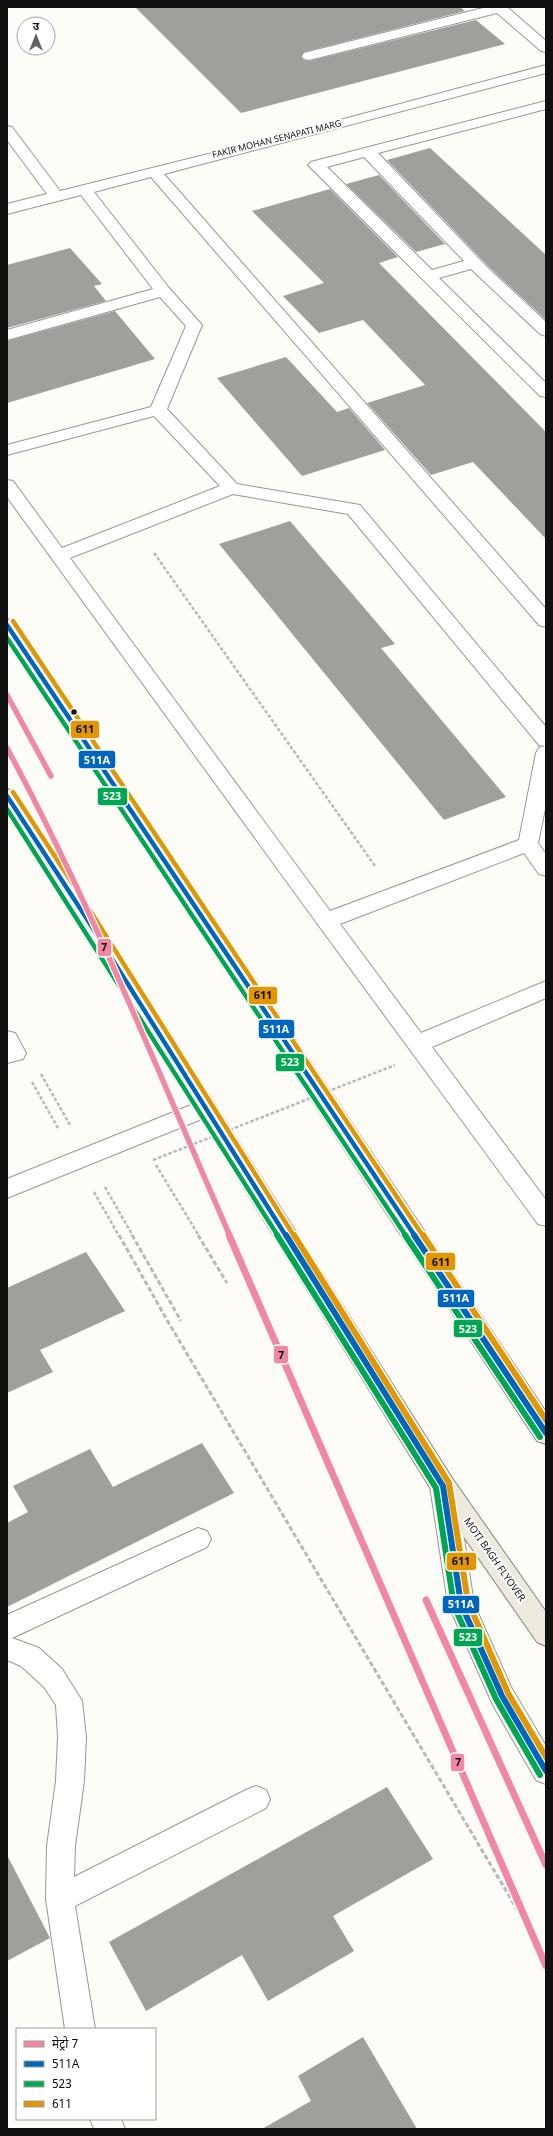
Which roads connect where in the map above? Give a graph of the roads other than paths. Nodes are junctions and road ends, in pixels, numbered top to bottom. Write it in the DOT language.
graph roads {
  1 [pos="499,7"];
  2 [pos="546,48"];
  3 [pos="309,56"];
  4 [pos="546,69"];
  5 [pos="546,105"];
  6 [pos="7,130"];
  7 [pos="368,152"];
  8 [pos="154,172"];
  9 [pos="84,189"];
  10 [pos="56,196"];
  11 [pos="7,209"];
  12 [pos="474,263"];
  13 [pos="428,276"];
  14 [pos="163,291"];
  15 [pos="546,331"];
  16 [pos="7,335"];
  17 [pos="546,392"];
  18 [pos="158,410"];
  19 [pos="7,450"];
  20 [pos="7,485"];
  21 [pos="231,488"];
  22 [pos="59,556"];
  23 [pos="546,621"];
  24 [pos="7,625"];
  25 [pos="546,740"];
  26 [pos="546,753"];
  27 [pos="7,796"];
  28 [pos="528,844"];
  29 [pos="546,869"];
  30 [pos="326,921"];
  31 [pos="546,989"];
  32 [pos="417,1044"];
  33 [pos="206,1108"];
  34 [pos="7,1189"];
  35 [pos="546,1217"];
  36 [pos="546,1434"];
  37 [pos="443,1486"];
  38 [pos="198,1539"];
  39 [pos="7,1628"];
  40 [pos="546,1634"];
  41 [pos="7,1648"];
  42 [pos="546,1771"];
  43 [pos="256,1799"];
  44 [pos="60,1899"];
  45 [pos="80,2028"];
  46 [pos="106,2120"];
  47 [pos="110,2129"];
  1 -- 2 [label="street"];
  1 -- 3 [label="street"];
  4 -- 8 [label="street, FAKIR MOHAN SENAPATI MARG"];
  5 -- 7 [label="street"];
  6 -- 10 [label="street"];
  7 -- 12 [label="street"];
  7 -- 13 [label="street"];
  8 -- 9 [label="street, FAKIR MOHAN SENAPATI MARG"];
  8 -- 23 [label="street"];
  9 -- 10 [label="street, FAKIR MOHAN SENAPATI MARG"];
  9 -- 14 [label="street"];
  10 -- 11 [label="street, FAKIR MOHAN SENAPATI MARG"];
  12 -- 13 [label="street"];
  12 -- 15 [label="street"];
  13 -- 17 [label="street"];
  14 -- 16 [label="street"];
  14 -- 18 [label="street"];
  18 -- 19 [label="street"];
  18 -- 21 [label="street"];
  20 -- 22 [label="street"];
  21 -- 22 [label="street"];
  21 -- 25 [label="street"];
  22 -- 30 [label="street"];
  24 -- 36 [label="main road"];
  26 -- 28 [label="street"];
  27 -- 33 [label="main road, MOTI BAGH FLYOVER"];
  28 -- 29 [label="street"];
  28 -- 30 [label="street"];
  30 -- 32 [label="street"];
  31 -- 32 [label="street"];
  32 -- 35 [label="street"];
  33 -- 34 [label="street"];
  33 -- 37 [label="main road, MOTI BAGH FLYOVER"];
  37 -- 40 [label="main road, MOTI BAGH FLYOVER"];
  37 -- 42 [label="street"];
  38 -- 39 [label="street"];
  41 -- 44 [label="street"];
  43 -- 44 [label="street"];
  44 -- 45 [label="street"];
  46 -- 47 [label="street"];
}
